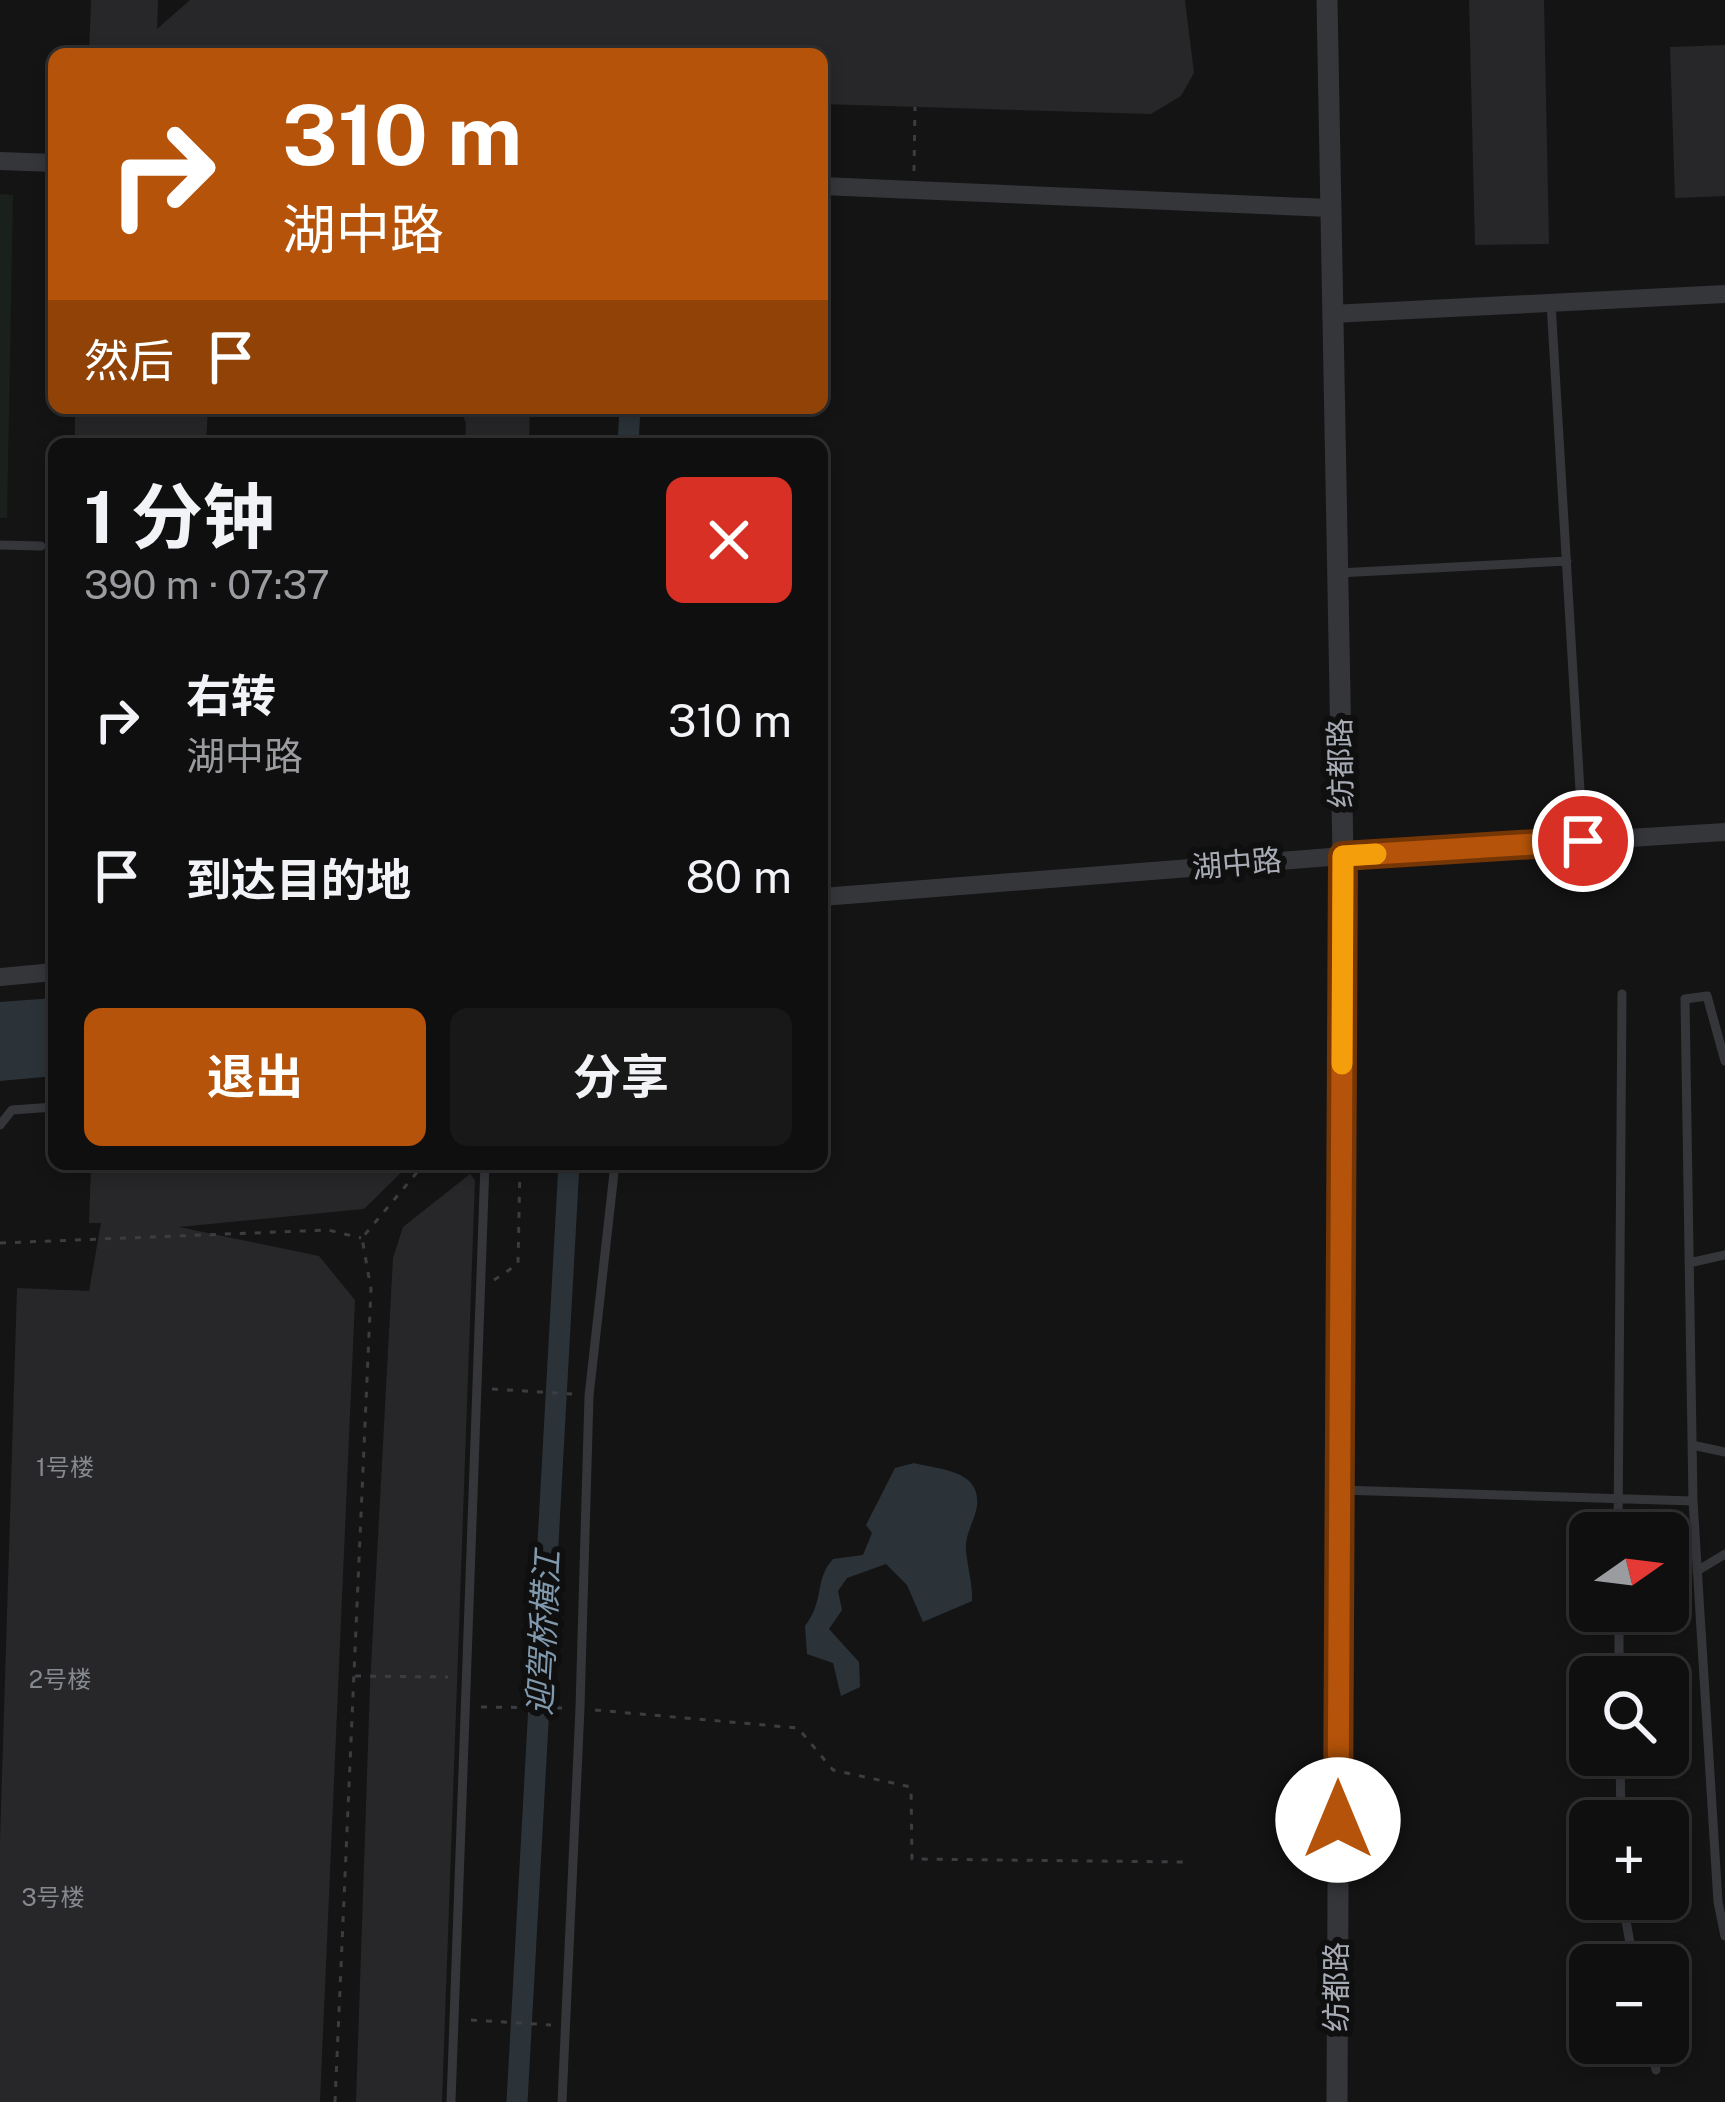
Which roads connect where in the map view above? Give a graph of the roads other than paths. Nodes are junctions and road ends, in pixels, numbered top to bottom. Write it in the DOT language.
graph roads {
  1 [pos="1327,0"];
  2 [pos="0,161"];
  3 [pos="48,163"];
  4 [pos="828,186"];
  5 [pos="1330,208"];
  6 [pos="1725,294"];
  7 [pos="1551,303"];
  8 [pos="1332,314"];
  9 [pos="0,545"];
  10 [pos="41,546"];
  11 [pos="1567,561"];
  12 [pos="1337,574"];
  13 [pos="1725,832"];
  14 [pos="1583,841"];
  15 [pos="1343,856"];
  16 [pos="828,897"];
  17 [pos="48,973"];
  18 [pos="0,977"];
  19 [pos="1622,994"];
  20 [pos="1725,1061"];
  21 [pos="48,1108"];
  22 [pos="0,1125"];
  23 [pos="485,1170"];
  24 [pos="614,1170"];
  25 [pos="1725,1255"];
  26 [pos="1689,1263"];
  27 [pos="1692,1445"];
  28 [pos="1725,1452"];
  29 [pos="1340,1490"];
  30 [pos="1617,1499"];
  31 [pos="1693,1501"];
  32 [pos="1617,1512"];
  33 [pos="1725,1554"];
  34 [pos="1697,1571"];
  35 [pos="1725,1936"];
  36 [pos="1655,2064"];
  37 [pos="1656,2070"];
  38 [pos="451,2102"];
  39 [pos="562,2102"];
  40 [pos="1336,2102"];
  1 -- 5 [label="street, 纺都路"];
  2 -- 3 [label="street"];
  4 -- 5 [label="street"];
  5 -- 8 [label="street, 纺都路"];
  6 -- 7 [label="street"];
  7 -- 8 [label="street"];
  7 -- 11 [label="lane"];
  8 -- 12 [label="street, 纺都路"];
  9 -- 10 [label="lane"];
  11 -- 12 [label="lane"];
  11 -- 14 [label="lane"];
  12 -- 15 [label="street, 纺都路"];
  13 -- 14 [label="street, 湖中路"];
  14 -- 15 [label="street, 湖中路"];
  15 -- 16 [label="street, 湖中路"];
  15 -- 29 [label="street, 纺都路"];
  17 -- 18 [label="street"];
  19 -- 30 [label="lane"];
  20 -- 26 [label="lane"];
  21 -- 22 [label="lane"];
  23 -- 38 [label="lane"];
  24 -- 39 [label="lane"];
  25 -- 26 [label="lane"];
  26 -- 27 [label="lane"];
  27 -- 28 [label="lane"];
  27 -- 31 [label="lane"];
  29 -- 30 [label="lane"];
  29 -- 40 [label="street, 纺都路"];
  30 -- 31 [label="lane"];
  30 -- 32 [label="lane"];
  31 -- 34 [label="lane"];
  33 -- 34 [label="lane"];
  34 -- 35 [label="lane"];
  36 -- 37 [label="lane"];
}
